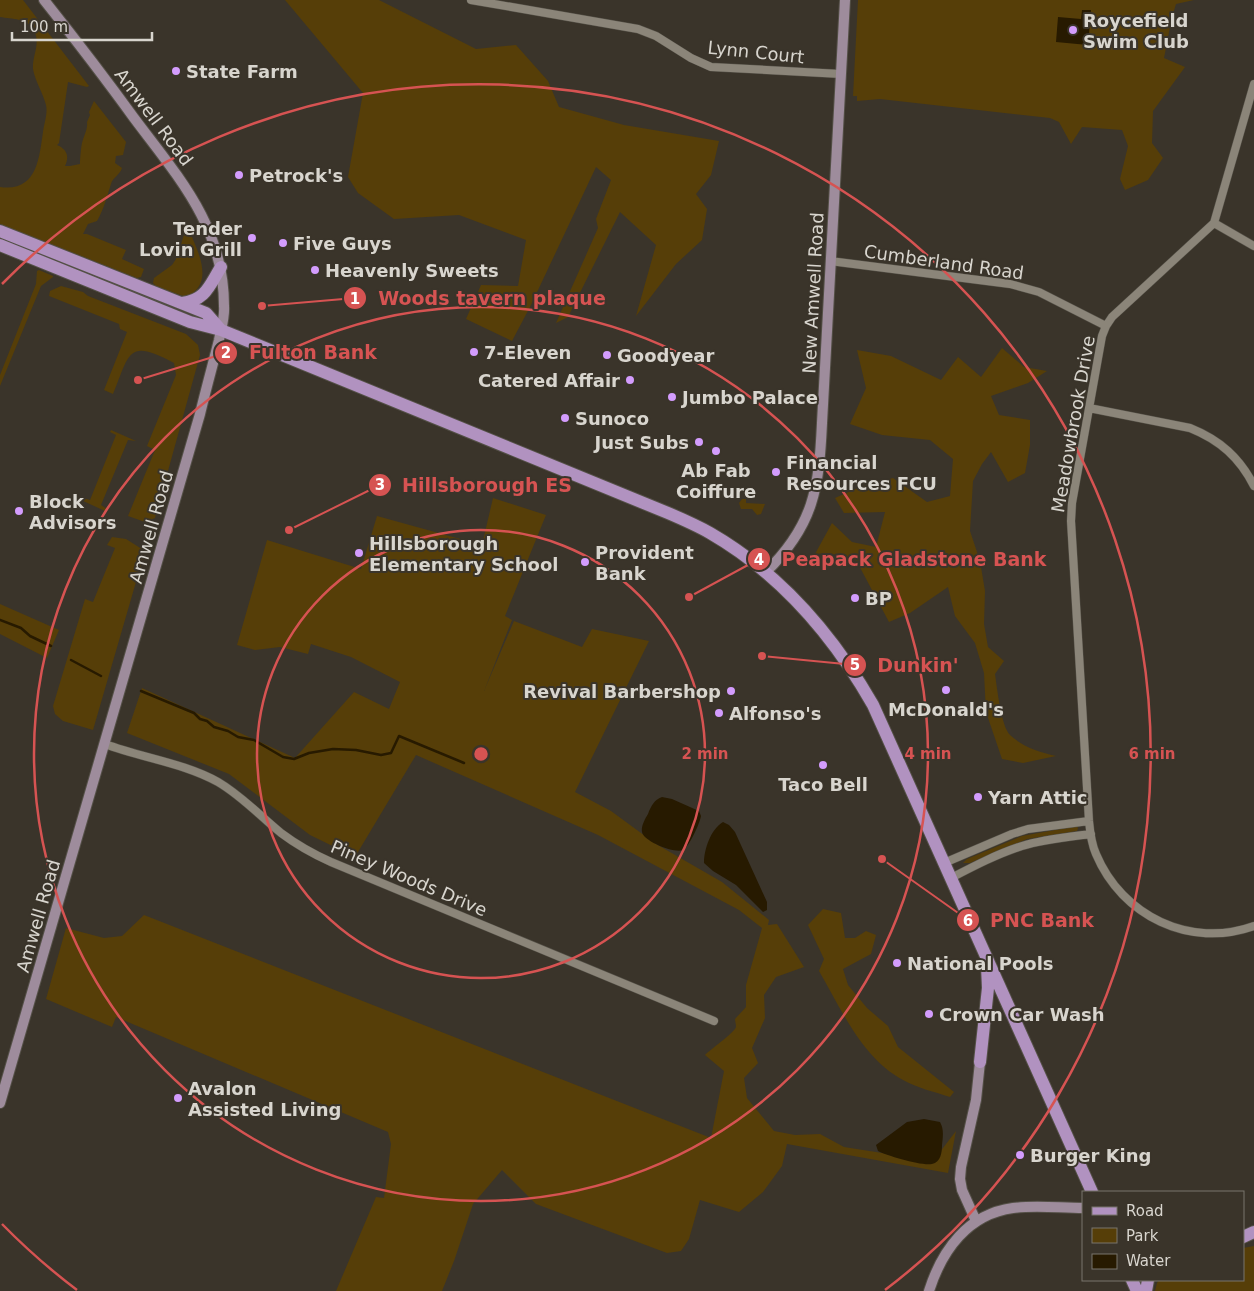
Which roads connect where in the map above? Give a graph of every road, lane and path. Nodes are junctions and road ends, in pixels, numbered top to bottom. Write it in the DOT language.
graph roads {
  1 [pos="44,0"];
  2 [pos="471,0"];
  3 [pos="844,0"];
  4 [pos="841,74"];
  5 [pos="1254,84"];
  6 [pos="1214,223"];
  7 [pos="0,231"];
  8 [pos="0,245"];
  9 [pos="1254,246"];
  10 [pos="830,261"];
  11 [pos="221,267"];
  12 [pos="182,303"];
  13 [pos="1106,326"];
  14 [pos="221,330"];
  15 [pos="1089,408"];
  16 [pos="1254,486"];
  17 [pos="766,572"];
  18 [pos="106,744"];
  19 [pos="1089,820"];
  20 [pos="1090,834"];
  21 [pos="944,863"];
  22 [pos="951,878"];
  23 [pos="1254,926"];
  24 [pos="987,958"];
  25 [pos="714,1021"];
  26 [pos="980,1062"];
  27 [pos="0,1103"];
  28 [pos="1092,1191"];
  29 [pos="1082,1208"];
  30 [pos="976,1221"];
  31 [pos="929,1291"];
  1 -- 11 [label="main road, Amwell Road"];
  2 -- 4 [label="street, Lynn Court"];
  3 -- 4 [label="main road, New Amwell Road"];
  4 -- 10 [label="main road, New Amwell Road"];
  5 -- 6 [label="street"];
  6 -- 9 [label="street"];
  6 -- 13 [label="street, Meadowbrook Drive"];
  7 -- 12 [label="main road"];
  8 -- 14 [label="main road"];
  10 -- 13 [label="street, Cumberland Road"];
  10 -- 17 [label="main road, New Amwell Road"];
  11 -- 12 [label="main road"];
  11 -- 14 [label="main road, Amwell Road"];
  12 -- 14 [label="main road"];
  13 -- 15 [label="street, Meadowbrook Drive"];
  14 -- 17 [label="main road"];
  14 -- 18 [label="main road, Amwell Road"];
  15 -- 16 [label="street"];
  15 -- 19 [label="street, Meadowbrook Drive"];
  17 -- 21 [label="main road"];
  18 -- 25 [label="street, Piney Woods Drive"];
  18 -- 27 [label="main road, Amwell Road"];
  19 -- 20 [label="street, Meadowbrook Drive"];
  19 -- 21 [label="street"];
  20 -- 22 [label="street"];
  20 -- 23 [label="street, Meadowbrook Drive"];
  21 -- 22 [label="main road"];
  22 -- 24 [label="main road"];
  24 -- 26 [label="main road"];
  24 -- 28 [label="main road"];
  26 -- 30 [label="main road"];
  29 -- 30 [label="main road"];
  30 -- 31 [label="main road"];
}
